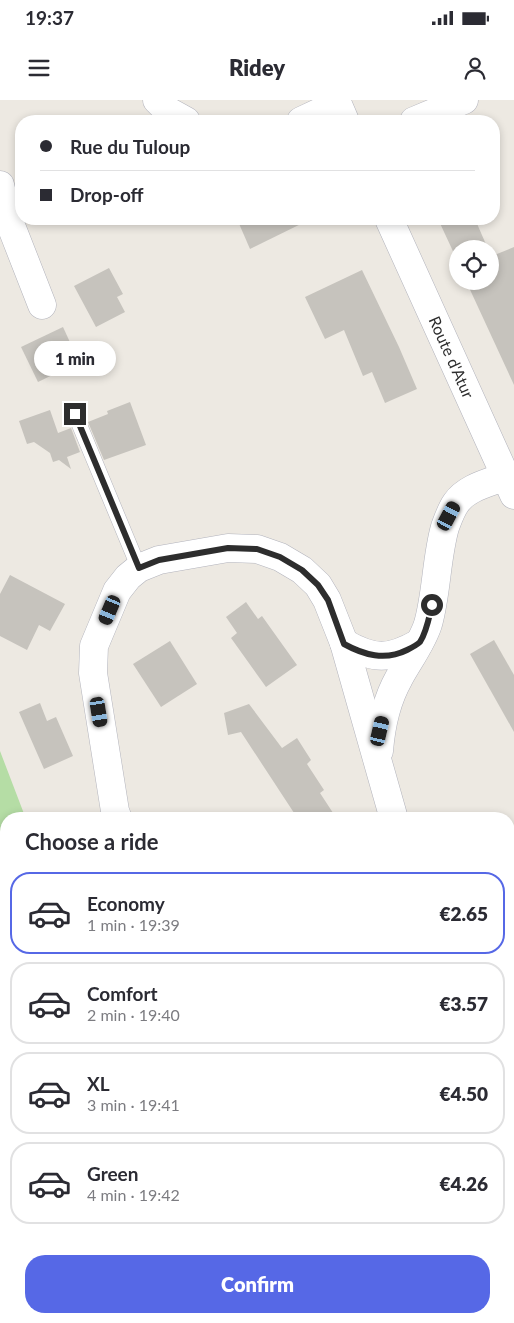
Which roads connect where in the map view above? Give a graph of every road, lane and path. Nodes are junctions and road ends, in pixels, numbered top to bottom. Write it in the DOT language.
graph roads {
  1 [pos="157,100"];
  2 [pos="464,100"];
  3 [pos="339,108"];
  4 [pos="176,115"];
  5 [pos="319,115"];
  6 [pos="428,115"];
  7 [pos="0,185"];
  8 [pos="392,225"];
  9 [pos="42,305"];
  10 [pos="75,414"];
  11 [pos="510,485"];
  12 [pos="139,568"];
  13 [pos="344,644"];
  14 [pos="419,644"];
  15 [pos="378,760"];
  16 [pos="116,812"];
  17 [pos="392,812"];
  1 -- 4 [label="street"];
  2 -- 6 [label="street"];
  3 -- 5 [label="street"];
  7 -- 9 [label="street"];
  8 -- 11 [label="street, Route d'Atur"];
  10 -- 12 [label="lane"];
  11 -- 14 [label="street"];
  12 -- 13 [label="street"];
  12 -- 16 [label="street"];
  13 -- 14 [label="street"];
  13 -- 15 [label="street"];
  14 -- 15 [label="street"];
  15 -- 17 [label="street"];
}
